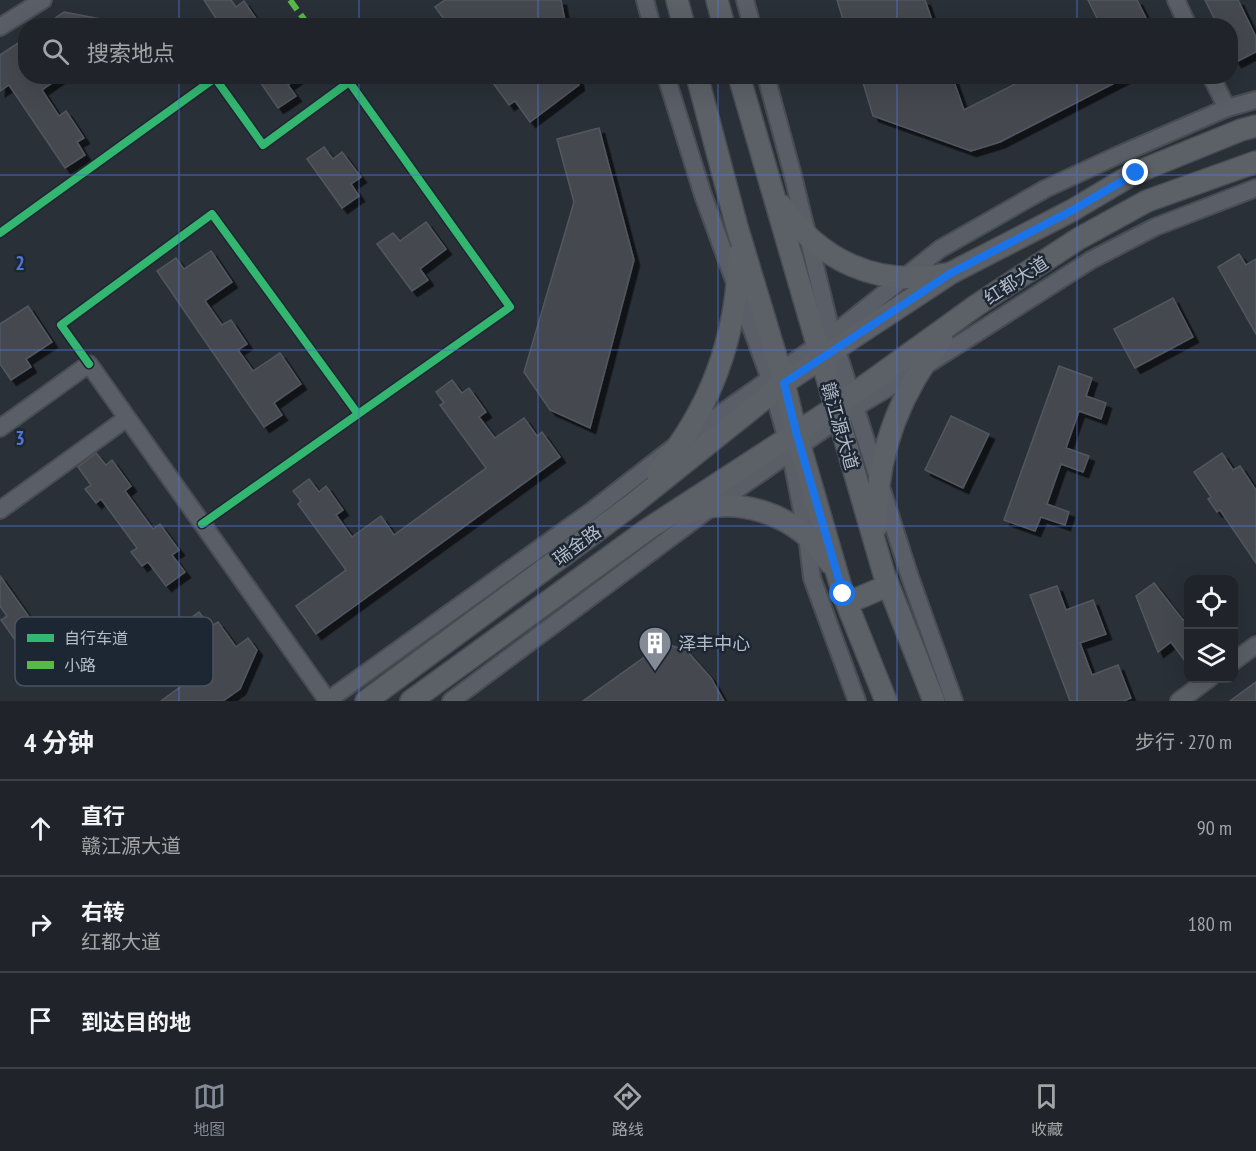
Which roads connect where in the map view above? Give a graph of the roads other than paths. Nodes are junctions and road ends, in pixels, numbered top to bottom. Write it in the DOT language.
graph roads {
  1 [pos="43,0"];
  2 [pos="645,0"];
  3 [pos="677,0"];
  4 [pos="717,0"];
  5 [pos="745,0"];
  6 [pos="1176,0"];
  7 [pos="650,18"];
  8 [pos="682,18"];
  9 [pos="722,18"];
  10 [pos="750,18"];
  11 [pos="1184,18"];
  12 [pos="0,27"];
  13 [pos="668,84"];
  14 [pos="699,84"];
  15 [pos="741,84"];
  16 [pos="768,84"];
  17 [pos="1215,84"];
  18 [pos="1256,100"];
  19 [pos="1227,108"];
  20 [pos="1256,126"];
  21 [pos="1256,162"];
  22 [pos="770,186"];
  23 [pos="1256,188"];
  24 [pos="738,227"];
  25 [pos="807,237"];
  26 [pos="951,273"];
  27 [pos="905,278"];
  28 [pos="737,288"];
  29 [pos="977,305"];
  30 [pos="826,347"];
  31 [pos="920,369"];
  32 [pos="777,381"];
  33 [pos="854,401"];
  34 [pos="836,413"];
  35 [pos="127,418"];
  36 [pos="0,428"];
  37 [pos="683,440"];
  38 [pos="793,442"];
  39 [pos="879,480"];
  40 [pos="633,504"];
  41 [pos="713,506"];
  42 [pos="0,510"];
  43 [pos="648,529"];
  44 [pos="807,536"];
  45 [pos="885,580"];
  46 [pos="845,598"];
  47 [pos="1256,645"];
  48 [pos="1238,658"];
  49 [pos="1203,683"];
  50 [pos="328,701"];
  51 [pos="366,701"];
  52 [pos="411,701"];
  53 [pos="451,701"];
  54 [pos="858,701"];
  55 [pos="886,701"];
  56 [pos="934,701"];
  57 [pos="954,701"];
  58 [pos="1179,701"];
  1 -- 12 [label="street"];
  2 -- 7 [label="street"];
  3 -- 8 [label="main road"];
  4 -- 9 [label="main road"];
  5 -- 10 [label="street"];
  6 -- 11 [label="street"];
  13 -- 28 [label="street"];
  14 -- 24 [label="main road"];
  15 -- 22 [label="main road, 赣江源大道"];
  16 -- 25 [label="street"];
  17 -- 19 [label="street"];
  18 -- 19 [label="street"];
  19 -- 27 [label="street"];
  20 -- 26 [label="main road, 红都大道"];
  21 -- 29 [label="main road, 红都大道"];
  22 -- 25 [label="main road"];
  22 -- 30 [label="main road, 赣江源大道"];
  23 -- 31 [label="street"];
  24 -- 28 [label="main road"];
  24 -- 32 [label="main road"];
  25 -- 27 [label="main road"];
  25 -- 30 [label="street"];
  26 -- 27 [label="main road"];
  26 -- 30 [label="main road, 红都大道"];
  27 -- 30 [label="street"];
  28 -- 32 [label="street"];
  28 -- 37 [label="main road"];
  29 -- 31 [label="main road"];
  29 -- 33 [label="main road, 红都大道"];
  30 -- 32 [label="main road, 红都大道"];
  30 -- 33 [label="street"];
  30 -- 34 [label="main road, 赣江源大道"];
  31 -- 33 [label="street"];
  31 -- 39 [label="main road"];
  32 -- 37 [label="street"];
  32 -- 38 [label="main road"];
  32 -- 40 [label="main road, 瑞金路"];
  33 -- 34 [label="main road, 红都大道"];
  33 -- 39 [label="street"];
  34 -- 38 [label="main road, 红都大道"];
  34 -- 45 [label="main road, 赣江源大道"];
  35 -- 36 [label="street"];
  35 -- 42 [label="street"];
  35 -- 50 [label="street"];
  37 -- 40 [label="main road"];
  37 -- 50 [label="street"];
  38 -- 41 [label="street"];
  38 -- 43 [label="main road, 瑞金路"];
  38 -- 44 [label="street"];
  38 -- 46 [label="main road"];
  39 -- 45 [label="main road"];
  39 -- 57 [label="street"];
  40 -- 51 [label="main road, 瑞金路"];
  41 -- 43 [label="main road"];
  41 -- 44 [label="main road"];
  41 -- 53 [label="street"];
  43 -- 52 [label="main road, 瑞金路"];
  44 -- 46 [label="main road"];
  44 -- 54 [label="street"];
  45 -- 46 [label="main road"];
  45 -- 56 [label="main road, 赣江源大道"];
  46 -- 55 [label="main road"];
  47 -- 48 [label="street"];
  49 -- 58 [label="street"];
}
